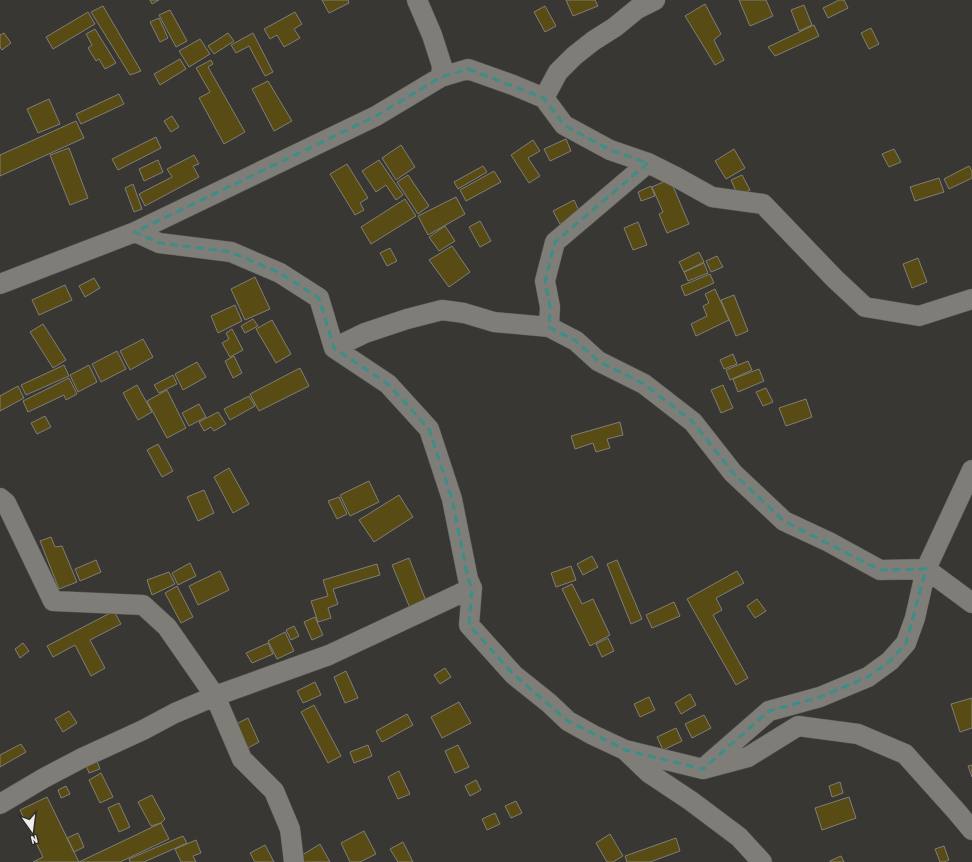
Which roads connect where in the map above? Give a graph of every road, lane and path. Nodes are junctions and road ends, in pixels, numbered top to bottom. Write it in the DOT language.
graph roads {
  1 [pos="418,0"];
  2 [pos="655,0"];
  3 [pos="441,77"];
  4 [pos="544,98"];
  5 [pos="648,163"];
  6 [pos="135,232"];
  7 [pos="0,284"];
  8 [pos="972,299"];
  9 [pos="549,327"];
  10 [pos="334,348"];
  11 [pos="972,470"];
  12 [pos="0,498"];
  13 [pos="926,569"];
  14 [pos="472,588"];
  15 [pos="972,603"];
  16 [pos="214,696"];
  17 [pos="625,750"];
  18 [pos="703,768"];
  19 [pos="0,804"];
  20 [pos="972,830"];
  21 [pos="294,862"];
  22 [pos="762,862"];
  1 -- 3 [label="street"];
  2 -- 4 [label="street"];
  3 -- 4 [label="street"];
  3 -- 6 [label="street"];
  4 -- 5 [label="street"];
  5 -- 8 [label="street"];
  5 -- 9 [label="street"];
  6 -- 7 [label="street"];
  6 -- 10 [label="street"];
  9 -- 10 [label="street"];
  9 -- 13 [label="street"];
  10 -- 14 [label="street"];
  11 -- 13 [label="street"];
  12 -- 16 [label="street"];
  13 -- 15 [label="street"];
  13 -- 18 [label="street"];
  14 -- 16 [label="street"];
  14 -- 17 [label="street"];
  16 -- 19 [label="street"];
  16 -- 21 [label="street"];
  17 -- 18 [label="street"];
  17 -- 22 [label="street"];
  18 -- 20 [label="street"];
}
